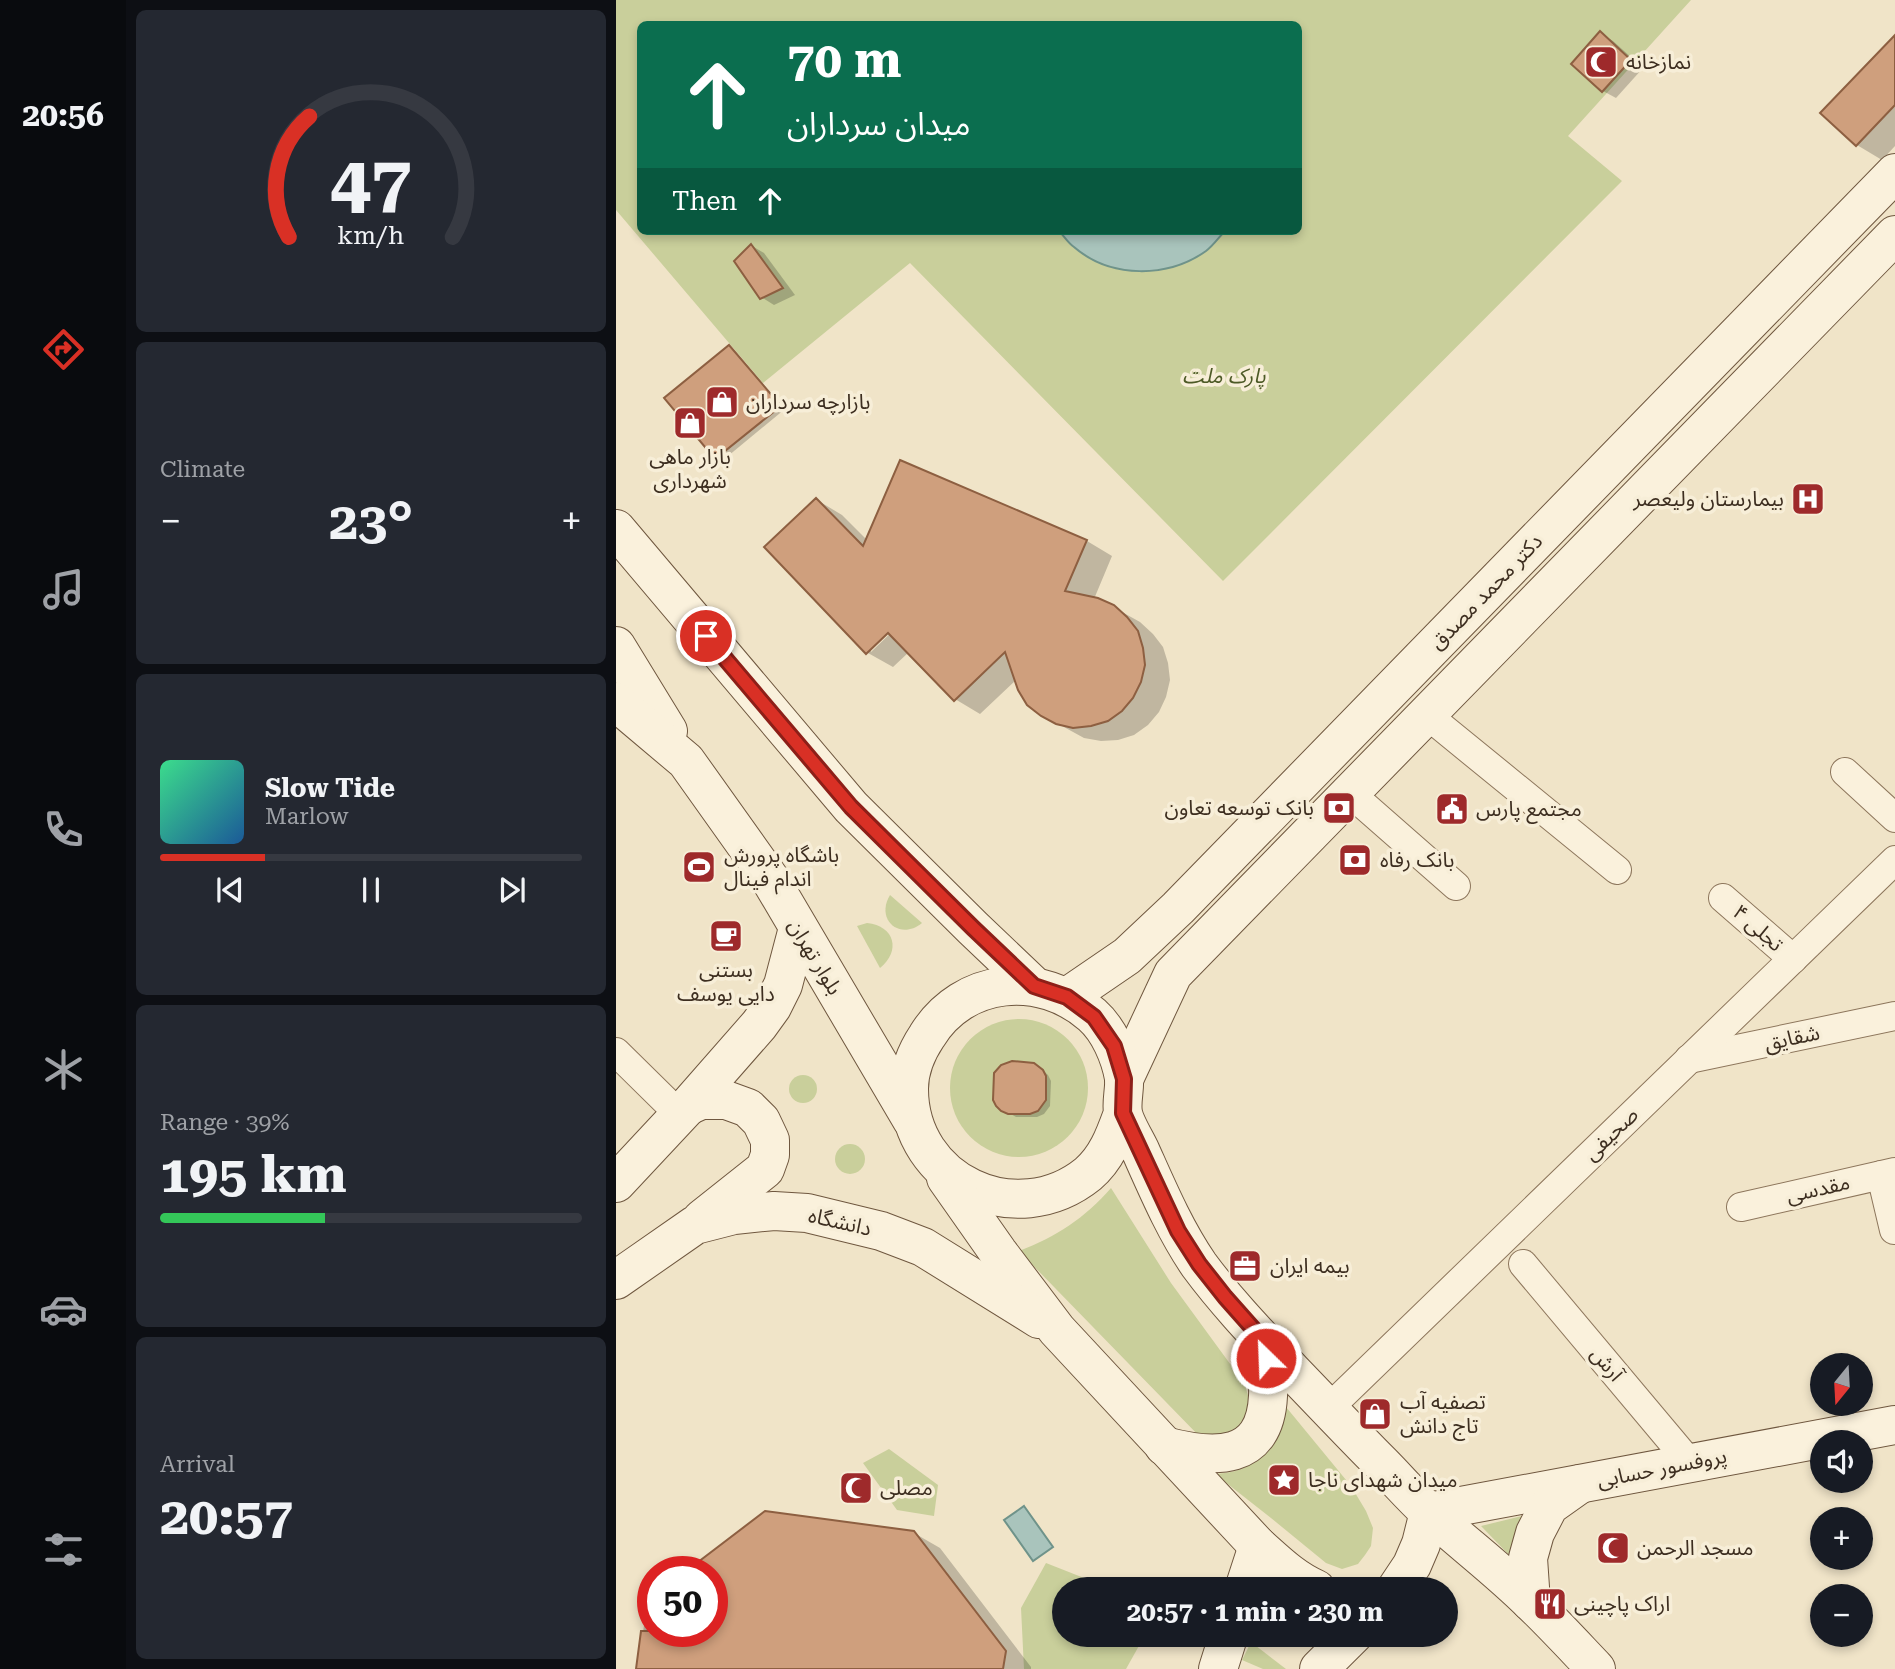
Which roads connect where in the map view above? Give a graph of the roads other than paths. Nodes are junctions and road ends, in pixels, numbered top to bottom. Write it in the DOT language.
graph roads {
  1 [pos="1895,173"];
  2 [pos="1895,235"];
  3 [pos="616,529"];
  4 [pos="616,646"];
  5 [pos="616,702"];
  6 [pos="1427,715"];
  7 [pos="686,761"];
  8 [pos="1845,772"];
  9 [pos="1350,793"];
  10 [pos="1895,818"];
  11 [pos="1895,860"];
  12 [pos="1617,870"];
  13 [pos="1456,886"];
  14 [pos="1723,898"];
  15 [pos="798,928"];
  16 [pos="1139,944"];
  17 [pos="1793,959"];
  18 [pos="1173,974"];
  19 [pos="1050,991"];
  20 [pos="1895,1016"];
  21 [pos="616,1052"];
  22 [pos="1689,1059"];
  23 [pos="1124,1096"];
  24 [pos="684,1111"];
  25 [pos="922,1139"];
  26 [pos="1888,1174"];
  27 [pos="616,1183"];
  28 [pos="1741,1207"];
  29 [pos="695,1225"];
  30 [pos="1894,1230"];
  31 [pos="1523,1264"];
  32 [pos="616,1280"];
  33 [pos="1057,1330"];
  34 [pos="1264,1341"];
  35 [pos="1328,1409"];
  36 [pos="1895,1425"];
  37 [pos="1164,1447"];
  38 [pos="1690,1463"];
  39 [pos="1581,1483"];
  40 [pos="1429,1512"];
  41 [pos="1258,1546"];
  42 [pos="1248,1577"];
  43 [pos="1294,1577"];
  44 [pos="1404,1577"];
  45 [pos="1531,1602"];
  46 [pos="1225,1647"];
  47 [pos="1341,1647"];
  48 [pos="1218,1669"];
  49 [pos="1319,1669"];
  50 [pos="1596,1669"];
  1 -- 16 [label="main road, دکتر محمد مصدق"];
  2 -- 6 [label="main road, دکتر محمد مصدق"];
  3 -- 19 [label="main road"];
  4 -- 7 [label="main road, بلوار تهران"];
  5 -- 7 [label="main road, بلوار تهران"];
  6 -- 9 [label="main road, دکتر محمد مصدق"];
  6 -- 12 [label="street"];
  7 -- 15 [label="main road, بلوار تهران"];
  8 -- 10 [label="street"];
  9 -- 13 [label="street"];
  9 -- 18 [label="main road, دکتر محمد مصدق"];
  11 -- 17 [label="street, صحیفی"];
  14 -- 17 [label="street, تجلی ۴"];
  15 -- 24 [label="main road"];
  15 -- 25 [label="main road, بلوار تهران"];
  16 -- 18 [label="main road"];
  16 -- 19 [label="main road, دکتر محمد مصدق"];
  17 -- 22 [label="street, صحیفی"];
  18 -- 23 [label="main road, دکتر محمد مصدق"];
  19 -- 23 [label="main road"];
  19 -- 25 [label="main road"];
  20 -- 22 [label="street, شقایق"];
  21 -- 24 [label="street"];
  22 -- 35 [label="street, صحیفی"];
  23 -- 25 [label="main road"];
  23 -- 34 [label="main road"];
  24 -- 27 [label="main road"];
  24 -- 29 [label="main road"];
  25 -- 33 [label="main road"];
  26 -- 28 [label="street, مقدسی"];
  26 -- 30 [label="street"];
  29 -- 32 [label="main road, دانشگاه"];
  29 -- 33 [label="main road, دانشگاه"];
  31 -- 38 [label="street, آرش"];
  33 -- 37 [label="main road"];
  34 -- 35 [label="main road"];
  34 -- 37 [label="main road"];
  35 -- 40 [label="main road"];
  36 -- 38 [label="main road, پروفسور حسابی"];
  37 -- 41 [label="main road"];
  38 -- 39 [label="main road, پروفسور حسابی"];
  39 -- 40 [label="main road, پروفسور حسابی"];
  39 -- 45 [label="main road"];
  40 -- 44 [label="main road"];
  40 -- 45 [label="main road"];
  41 -- 42 [label="main road"];
  41 -- 43 [label="main road"];
  45 -- 50 [label="main road"];
  46 -- 48 [label="main road"];
  47 -- 49 [label="main road"];
}
